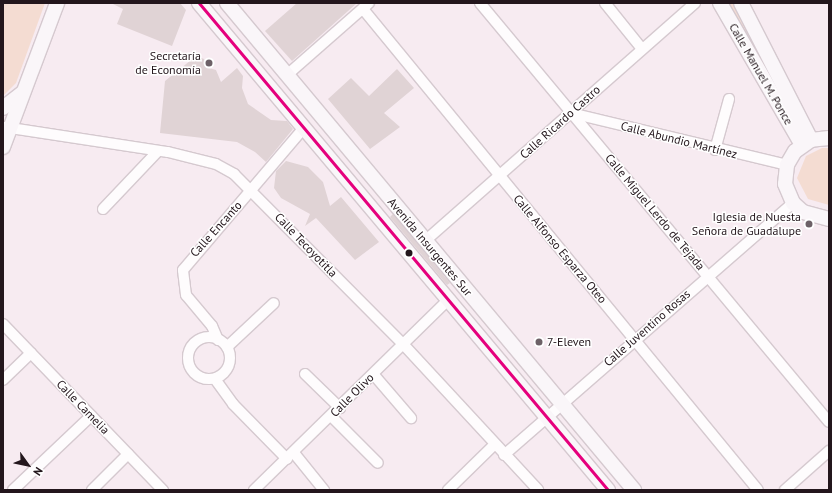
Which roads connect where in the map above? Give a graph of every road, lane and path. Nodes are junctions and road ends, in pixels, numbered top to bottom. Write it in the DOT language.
graph roads {
  1 [pos="57,3"];
  2 [pos="199,3"];
  3 [pos="227,3"];
  4 [pos="480,3"];
  5 [pos="605,3"];
  6 [pos="695,3"];
  7 [pos="720,3"];
  8 [pos="741,3"];
  9 [pos="366,6"];
  10 [pos="642,49"];
  11 [pos="287,75"];
  12 [pos="22,93"];
  13 [pos="729,99"];
  14 [pos="3,108"];
  15 [pos="571,112"];
  16 [pos="7,128"];
  17 [pos="304,128"];
  18 [pos="829,138"];
  19 [pos="806,142"];
  20 [pos="3,147"];
  21 [pos="715,150"];
  22 [pos="158,151"];
  23 [pos="787,165"];
  24 [pos="499,176"];
  25 [pos="252,189"];
  26 [pos="793,203"];
  27 [pos="102,209"];
  28 [pos="829,219"];
  29 [pos="425,240"];
  30 [pos="708,274"];
  31 [pos="449,299"];
  32 [pos="274,304"];
  33 [pos="3,324"];
  34 [pos="634,339"];
  35 [pos="218,340"];
  36 [pos="403,344"];
  37 [pos="227,347"];
  38 [pos="32,353"];
  39 [pos="305,374"];
  40 [pos="374,375"];
  41 [pos="214,378"];
  42 [pos="3,380"];
  43 [pos="561,403"];
  44 [pos="340,408"];
  45 [pos="91,416"];
  46 [pos="331,416"];
  47 [pos="547,416"];
  48 [pos="411,418"];
  49 [pos="829,422"];
  50 [pos="494,445"];
  51 [pos="829,451"];
  52 [pos="128,454"];
  53 [pos="504,455"];
  54 [pos="291,456"];
  55 [pos="378,463"];
  56 [pos="13,490"];
  57 [pos="92,490"];
  58 [pos="163,490"];
  59 [pos="254,490"];
  60 [pos="324,490"];
  61 [pos="448,490"];
  62 [pos="538,490"];
  63 [pos="608,490"];
  64 [pos="634,490"];
  65 [pos="758,490"];
  66 [pos="785,490"];
  1 -- 12 [label="main road"];
  2 -- 17 [label="main road, Avenida Insurgentes Sur"];
  3 -- 11 [label="main road, Avenida Insurgentes Sur"];
  4 -- 15 [label="street, Calle Miguel Lerdo de Tejada"];
  5 -- 10 [label="street"];
  6 -- 10 [label="street, Calle Ricardo Castro"];
  7 -- 19 [label="main road, Calle Manuel M. Ponce"];
  8 -- 19 [label="main road, Calle Manuel M. Ponce"];
  9 -- 11 [label="street"];
  9 -- 24 [label="street, Calle Alfonso Esparza Oteo"];
  10 -- 15 [label="street, Calle Ricardo Castro"];
  11 -- 29 [label="main road, Avenida Insurgentes Sur"];
  12 -- 14 [label="main road"];
  12 -- 16 [label="main road"];
  13 -- 21 [label="street"];
  15 -- 21 [label="street, Calle Abundio Martínez"];
  15 -- 24 [label="street, Calle Ricardo Castro"];
  15 -- 30 [label="street, Calle Miguel Lerdo de Tejada"];
  16 -- 20 [label="main road"];
  16 -- 22 [label="street, Calle Tecoyotitla"];
  17 -- 25 [label="street, Calle Encanto"];
  17 -- 31 [label="main road, Avenida Insurgentes Sur"];
  18 -- 19 [label="main road"];
  19 -- 23 [label="main road"];
  21 -- 23 [label="street, Calle Abundio Martínez"];
  22 -- 25 [label="street, Calle Tecoyotitla"];
  22 -- 27 [label="street"];
  23 -- 26 [label="main road"];
  24 -- 29 [label="street, Calle Ricardo Castro"];
  24 -- 34 [label="street, Calle Alfonso Esparza Oteo"];
  25 -- 35 [label="street, Calle Encanto"];
  25 -- 36 [label="street, Calle Tecoyotitla"];
  26 -- 28 [label="main road"];
  26 -- 30 [label="street, Calle Juventino Rosas"];
  29 -- 43 [label="main road, Avenida Insurgentes Sur"];
  30 -- 34 [label="street, Calle Juventino Rosas"];
  30 -- 49 [label="street, Calle Miguel Lerdo de Tejada"];
  31 -- 36 [label="street, Calle Olivo"];
  31 -- 47 [label="main road, Avenida Insurgentes Sur"];
  32 -- 37 [label="street"];
  33 -- 38 [label="street, Calle Camelia"];
  34 -- 43 [label="street, Calle Juventino Rosas"];
  34 -- 65 [label="street, Calle Alfonso Esparza Oteo"];
  35 -- 37 [label="street"];
  35 -- 41 [label="street"];
  36 -- 40 [label="street, Calle Olivo"];
  36 -- 50 [label="street, Calle Tecoyotitla"];
  37 -- 41 [label="street"];
  38 -- 42 [label="street"];
  38 -- 45 [label="street, Calle Camelia"];
  39 -- 44 [label="street"];
  40 -- 44 [label="street, Calle Olivo"];
  40 -- 48 [label="street"];
  41 -- 54 [label="street"];
  43 -- 47 [label="street, Calle Juventino Rosas"];
  43 -- 64 [label="main road, Avenida Insurgentes Sur"];
  44 -- 46 [label="street, Calle Olivo"];
  45 -- 52 [label="street, Calle Camelia"];
  45 -- 56 [label="street"];
  46 -- 54 [label="street, Calle Olivo"];
  46 -- 55 [label="street"];
  47 -- 53 [label="street, Calle Juventino Rosas"];
  47 -- 63 [label="main road, Avenida Insurgentes Sur"];
  50 -- 53 [label="street, Calle Tecoyotitla"];
  50 -- 61 [label="street"];
  51 -- 66 [label="street"];
  52 -- 57 [label="street"];
  52 -- 58 [label="street, Calle Camelia"];
  53 -- 62 [label="street, Calle Tecoyotitla"];
  54 -- 59 [label="street, Calle Olivo"];
  54 -- 60 [label="street"];
}
